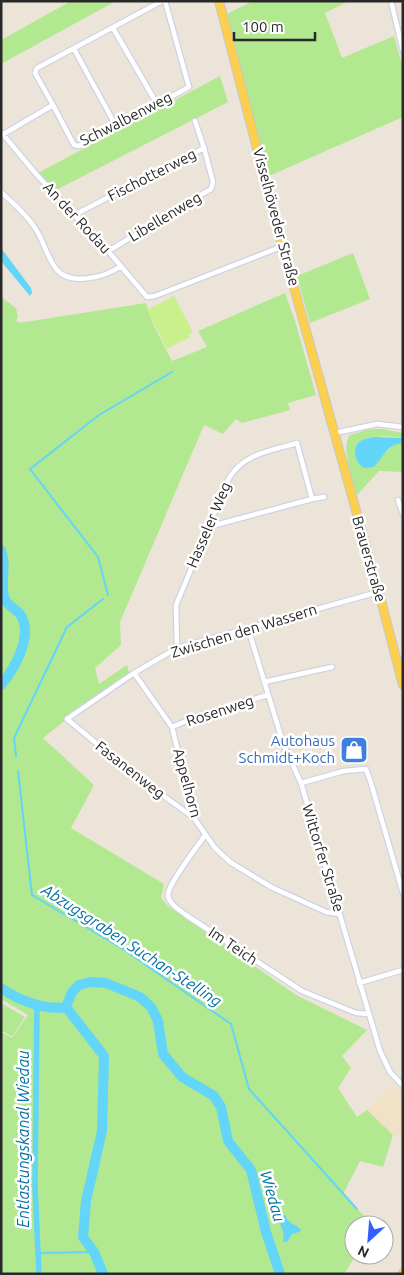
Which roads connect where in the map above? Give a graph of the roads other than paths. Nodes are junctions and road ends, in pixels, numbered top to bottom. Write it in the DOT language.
graph roads {
  1 [pos="164,1"];
  2 [pos="219,1"];
  3 [pos="391,1"];
  4 [pos="114,28"];
  5 [pos="74,49"];
  6 [pos="403,51"];
  7 [pos="157,104"];
  8 [pos="53,105"];
  9 [pos="195,121"];
  10 [pos="116,126"];
  11 [pos="2,134"];
  12 [pos="204,148"];
  13 [pos="1,192"];
  14 [pos="74,215"];
  15 [pos="283,246"];
  16 [pos="108,251"];
  17 [pos="121,266"];
  18 [pos="403,428"];
  19 [pos="335,433"];
  20 [pos="324,497"];
  21 [pos="312,498"];
  22 [pos="398,500"];
  23 [pos="403,514"];
  24 [pos="208,527"];
  25 [pos="378,592"];
  26 [pos="248,628"];
  27 [pos="177,648"];
  28 [pos="332,667"];
  29 [pos="134,673"];
  30 [pos="264,682"];
  31 [pos="403,685"];
  32 [pos="268,695"];
  33 [pos="67,719"];
  34 [pos="172,727"];
  35 [pos="301,783"];
  36 [pos="194,818"];
  37 [pos="205,835"];
  38 [pos="403,893"];
  39 [pos="340,914"];
  40 [pos="403,970"];
  41 [pos="360,983"];
  42 [pos="369,1014"];
  43 [pos="403,1086"];
  1 -- 4 [label="street"];
  1 -- 7 [label="street, Schwalbenweg"];
  2 -- 15 [label="main road, Visselhöveder Straße"];
  3 -- 6 [label="street"];
  4 -- 5 [label="street"];
  4 -- 7 [label="street"];
  5 -- 8 [label="street"];
  5 -- 10 [label="street"];
  7 -- 10 [label="street, Schwalbenweg"];
  8 -- 10 [label="street, Schwalbenweg"];
  8 -- 11 [label="street"];
  9 -- 12 [label="street, Fischotterweg"];
  11 -- 14 [label="street, An der Rodau"];
  12 -- 14 [label="street, Fischotterweg"];
  12 -- 16 [label="street, Libellenweg"];
  13 -- 17 [label="street"];
  14 -- 16 [label="street, An der Rodau"];
  15 -- 17 [label="street, An der Rodau"];
  15 -- 19 [label="main road, Visselhöveder Straße"];
  16 -- 17 [label="street, An der Rodau"];
  18 -- 19 [label="street"];
  19 -- 25 [label="main road, Brauerstraße"];
  20 -- 21 [label="street"];
  21 -- 24 [label="street"];
  21 -- 24 [label="street, Hasseler Weg"];
  22 -- 23 [label="street"];
  24 -- 27 [label="street, Hasseler Weg"];
  25 -- 26 [label="street, Zwischen den Wassern"];
  25 -- 31 [label="main road, Brauerstraße"];
  26 -- 27 [label="street, Zwischen den Wassern"];
  26 -- 30 [label="street, Wittorfer Straße"];
  27 -- 29 [label="street, Zwischen den Wassern"];
  28 -- 30 [label="street"];
  29 -- 33 [label="street, Zwischen den Wassern"];
  29 -- 34 [label="street, Appelhorn"];
  30 -- 32 [label="street, Wittorfer Straße"];
  32 -- 34 [label="street, Rosenweg"];
  32 -- 35 [label="street, Wittorfer Straße"];
  33 -- 36 [label="street, Fasanenweg"];
  34 -- 36 [label="street, Appelhorn"];
  35 -- 38 [label="street"];
  35 -- 39 [label="street, Wittorfer Straße"];
  36 -- 37 [label="street, Appelhorn"];
  37 -- 39 [label="street, Appelhorn"];
  37 -- 42 [label="street, Im Teich"];
  39 -- 41 [label="street, Wittorfer Straße"];
  40 -- 41 [label="street"];
  41 -- 42 [label="street, Wittorfer Straße"];
  42 -- 43 [label="street, Wittorfer Straße"];
}
